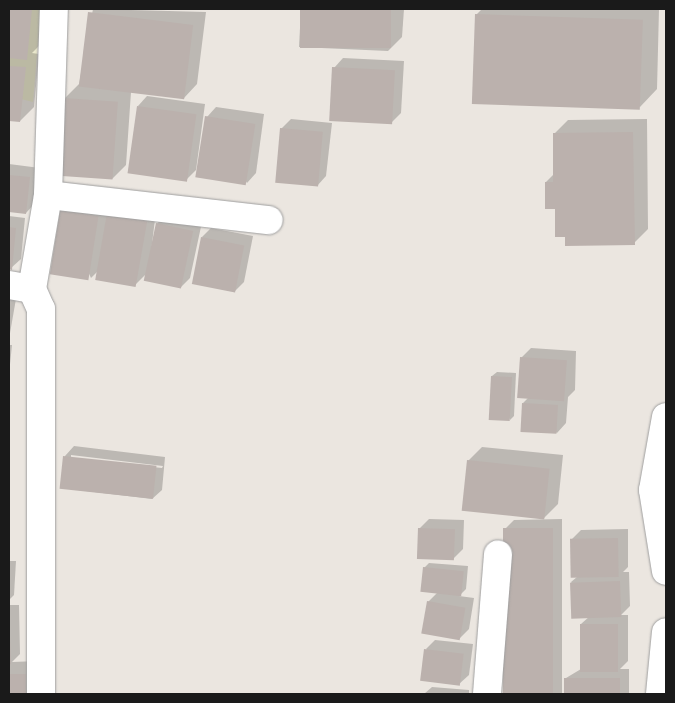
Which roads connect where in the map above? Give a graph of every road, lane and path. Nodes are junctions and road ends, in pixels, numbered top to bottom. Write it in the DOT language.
graph roads {
  1 [pos="54,9"];
  2 [pos="48,194"];
  3 [pos="269,220"];
  4 [pos="21,287"];
  5 [pos="666,417"];
  6 [pos="498,554"];
  7 [pos="666,571"];
  8 [pos="666,632"];
  9 [pos="41,694"];
  10 [pos="487,694"];
  11 [pos="660,694"];
  1 -- 2 [label="street"];
  2 -- 3 [label="street"];
  2 -- 4 [label="street"];
  4 -- 9 [label="street"];
  5 -- 7 [label="street"];
  6 -- 10 [label="street"];
  8 -- 11 [label="street"];
}
